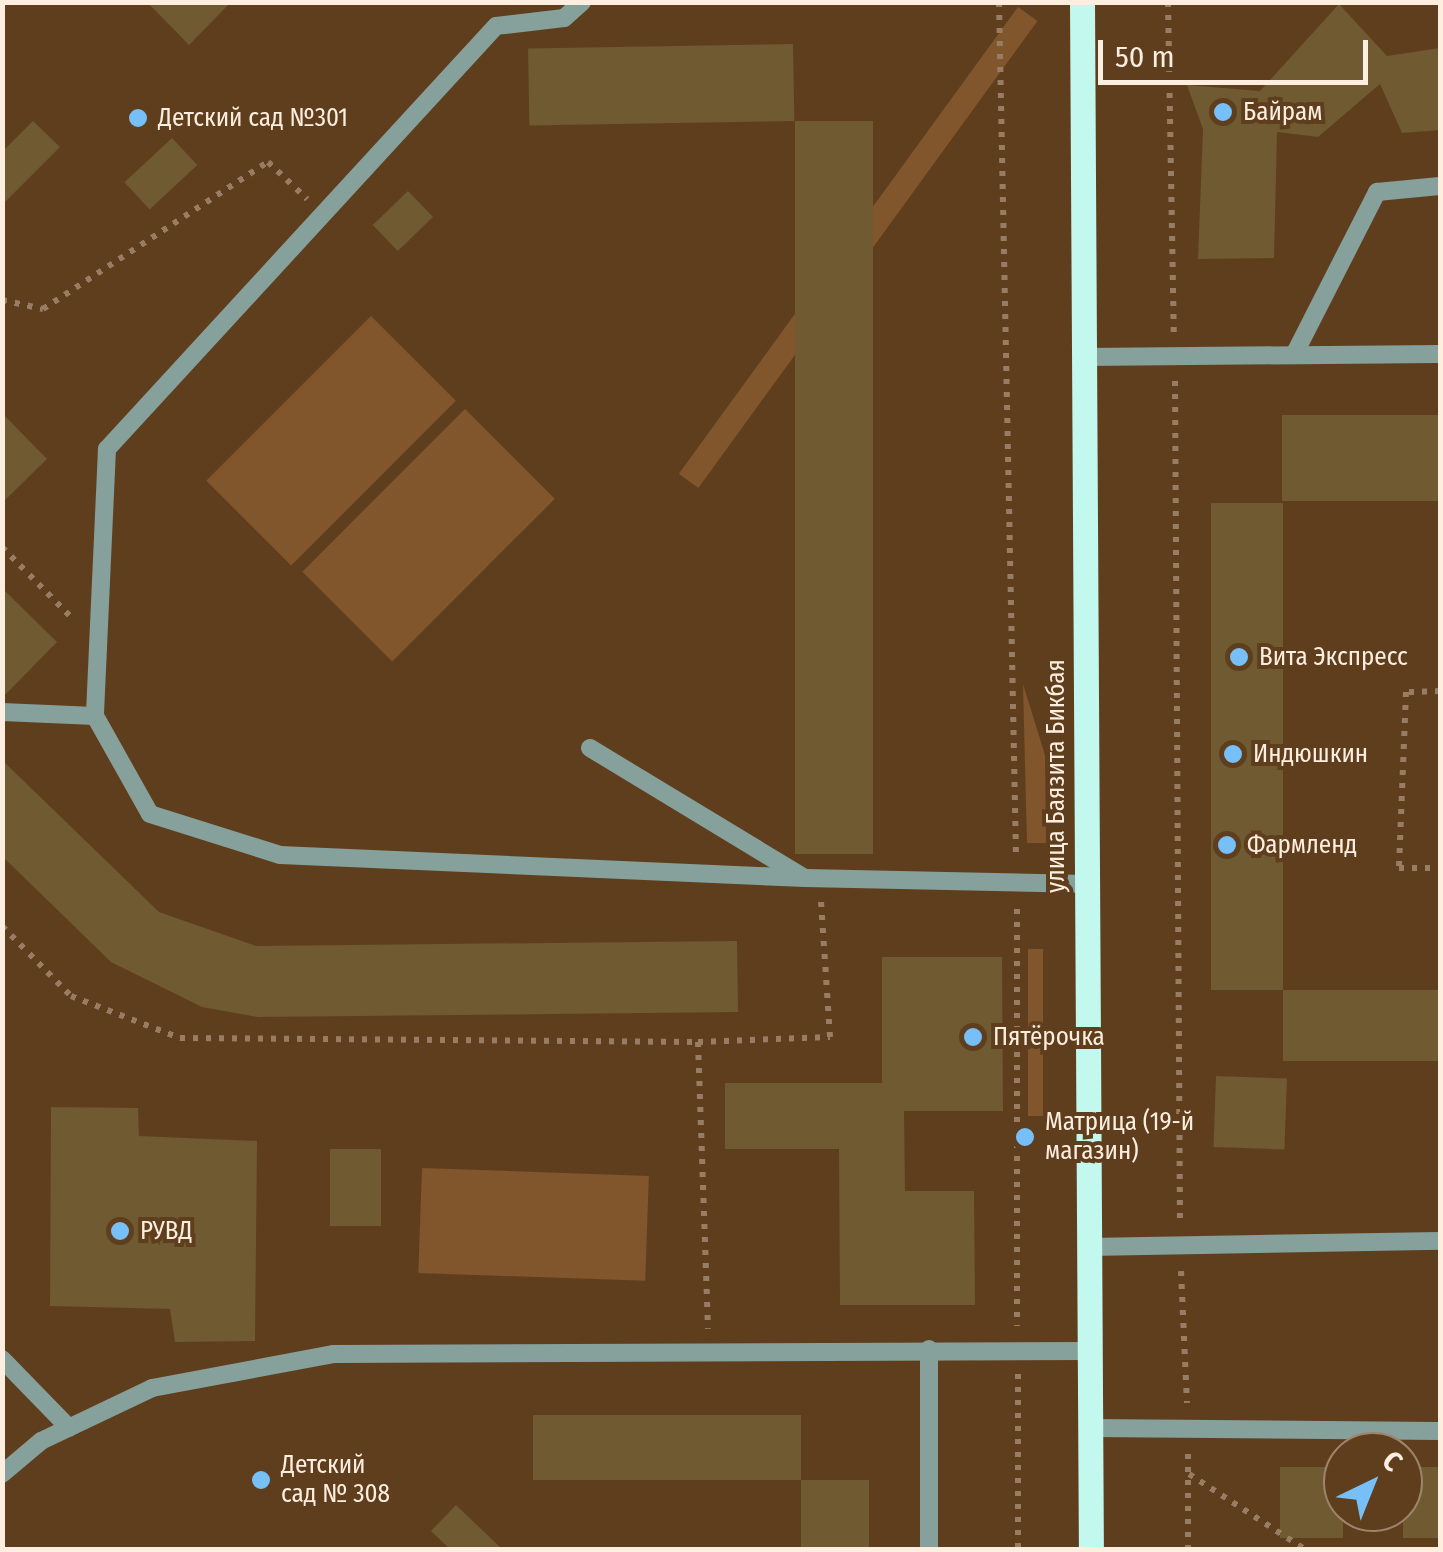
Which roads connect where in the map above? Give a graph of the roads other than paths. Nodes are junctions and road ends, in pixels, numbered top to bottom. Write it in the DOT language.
graph roads {
  1 [pos="582,2"];
  2 [pos="1082,2"];
  3 [pos="1440,186"];
  4 [pos="1296,353"];
  5 [pos="1440,354"];
  6 [pos="1084,357"];
  7 [pos="2,712"];
  8 [pos="95,716"];
  9 [pos="590,748"];
  10 [pos="812,879"];
  11 [pos="1086,884"];
  12 [pos="1440,1241"];
  13 [pos="1089,1246"];
  14 [pos="928,1349"];
  15 [pos="1090,1351"];
  16 [pos="2,1359"];
  17 [pos="69,1428"];
  18 [pos="1090,1428"];
  19 [pos="1440,1431"];
  20 [pos="2,1474"];
  21 [pos="929,1550"];
  22 [pos="1091,1550"];
  1 -- 8 [label="lane"];
  2 -- 6 [label="main road, улица Баязита Бикбая"];
  3 -- 4 [label="lane"];
  4 -- 5 [label="lane"];
  4 -- 6 [label="lane"];
  6 -- 11 [label="main road, улица Баязита Бикбая"];
  7 -- 8 [label="lane"];
  8 -- 10 [label="lane"];
  9 -- 10 [label="lane"];
  10 -- 11 [label="lane"];
  11 -- 13 [label="main road, улица Баязита Бикбая"];
  12 -- 13 [label="lane"];
  13 -- 15 [label="main road, улица Баязита Бикбая"];
  14 -- 15 [label="lane"];
  14 -- 17 [label="lane"];
  14 -- 21 [label="lane"];
  15 -- 18 [label="main road, улица Баязита Бикбая"];
  16 -- 17 [label="lane"];
  17 -- 20 [label="lane"];
  18 -- 19 [label="lane"];
  18 -- 22 [label="main road, улица Баязита Бикбая"];
}
